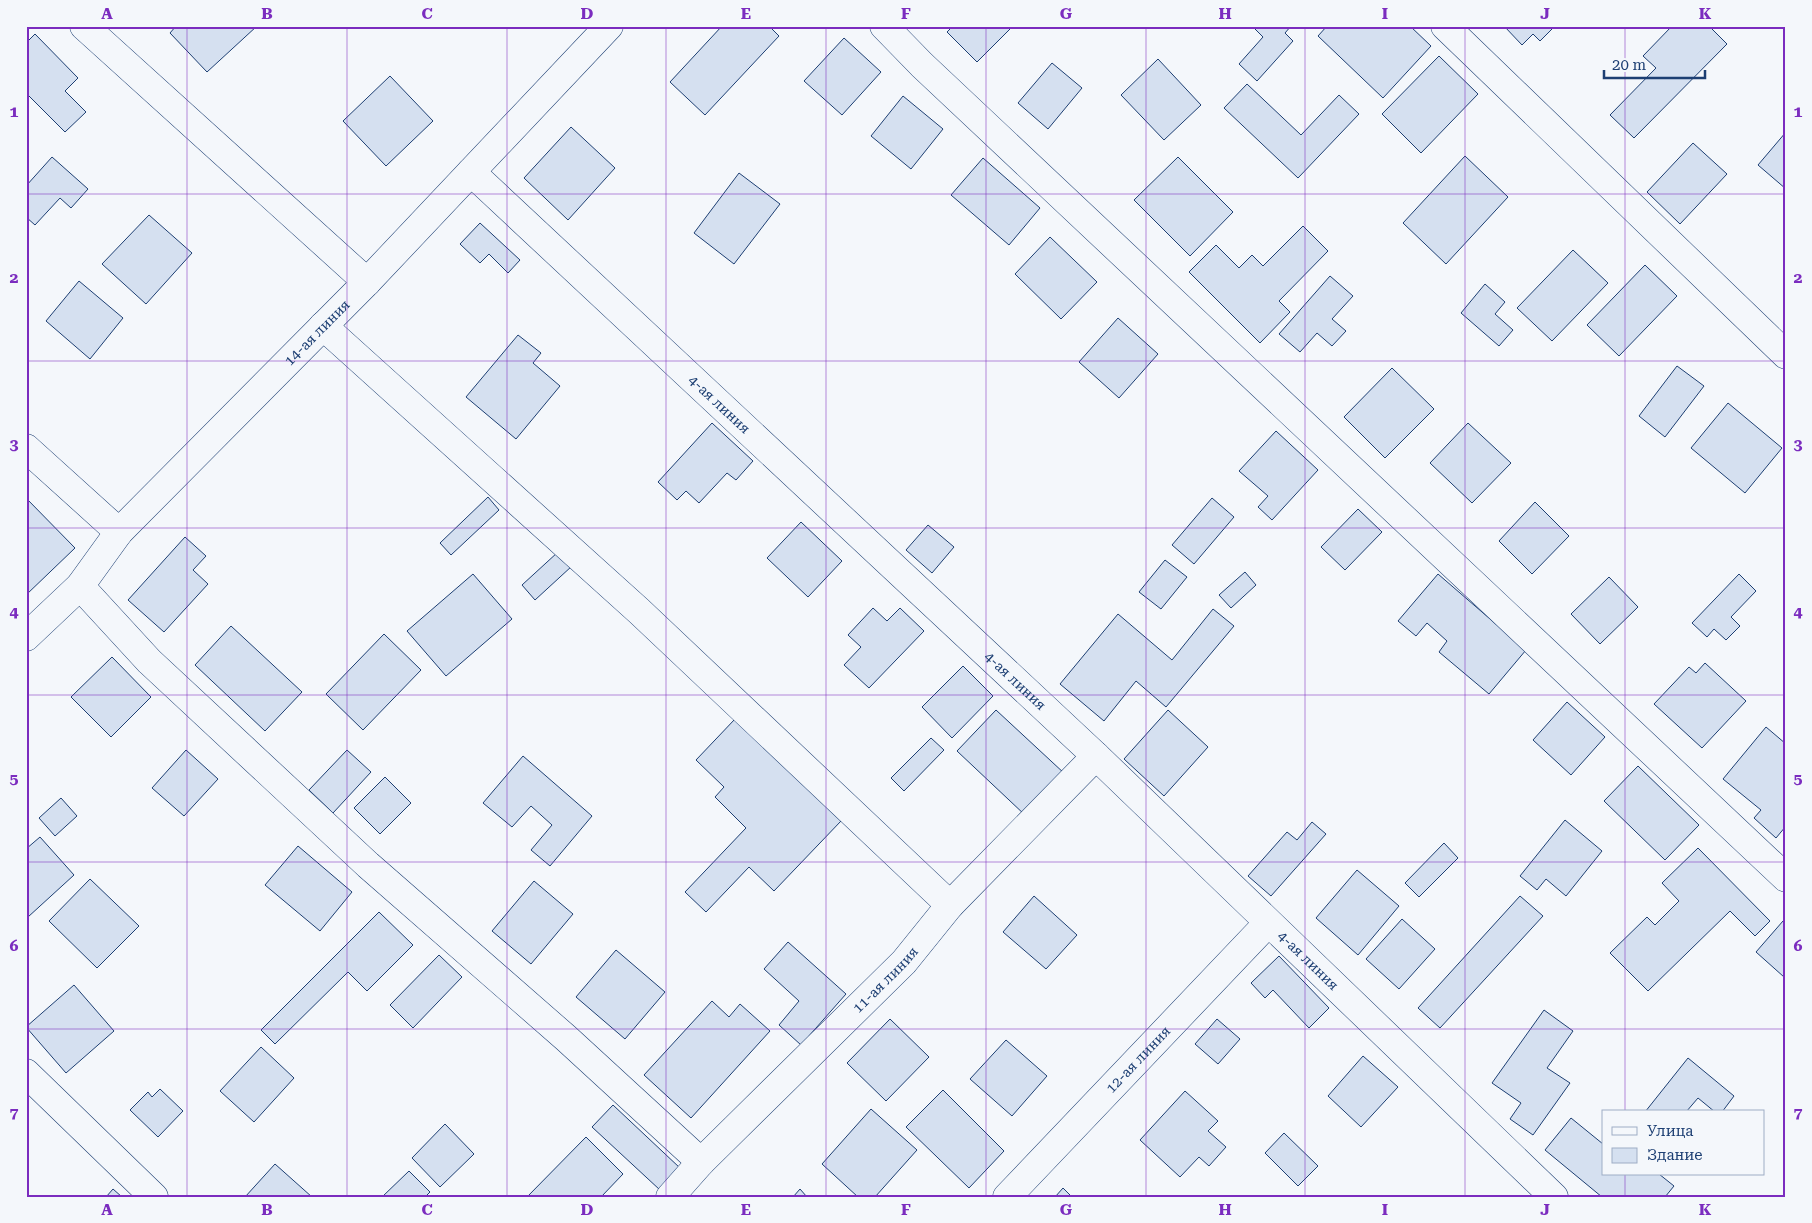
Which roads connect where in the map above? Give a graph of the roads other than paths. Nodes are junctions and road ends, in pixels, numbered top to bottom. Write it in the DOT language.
graph roads {
  1 [pos="84,26"];
  2 [pos="609,26"];
  3 [pos="884,26"];
  4 [pos="1445,26"];
  5 [pos="471,172"];
  6 [pos="367,282"];
  7 [pos="323,326"];
  8 [pos="1786,355"];
  9 [pos="26,448"];
  10 [pos="119,532"];
  11 [pos="80,586"];
  12 [pos="26,637"];
  13 [pos="1096,756"];
  14 [pos="1786,878"];
  15 [pos="950,905"];
  16 [pos="1268,923"];
  17 [pos="26,1073"];
  18 [pos="701,1162"];
  19 [pos="154,1197"];
  20 [pos="670,1197"];
  21 [pos="1007,1197"];
  22 [pos="1554,1197"];
  1 -- 6 [label="street"];
  2 -- 5 [label="street, 14-ая линия"];
  3 -- 14 [label="street"];
  4 -- 8 [label="street"];
  5 -- 6 [label="street, 14-ая линия"];
  5 -- 13 [label="street, 4-ая линия"];
  6 -- 7 [label="street, 14-ая линия"];
  7 -- 10 [label="street, 14-ая линия"];
  7 -- 15 [label="street"];
  9 -- 10 [label="street"];
  10 -- 11 [label="street, 14-ая линия"];
  11 -- 12 [label="street, 14-ая линия"];
  11 -- 18 [label="street"];
  13 -- 15 [label="street, 11-ая линия"];
  13 -- 16 [label="street, 4-ая линия"];
  15 -- 18 [label="street, 11-ая линия"];
  16 -- 21 [label="street, 12-ая линия"];
  16 -- 22 [label="street, 4-ая линия"];
  17 -- 19 [label="street"];
  18 -- 20 [label="street, 11-ая линия"];
}
